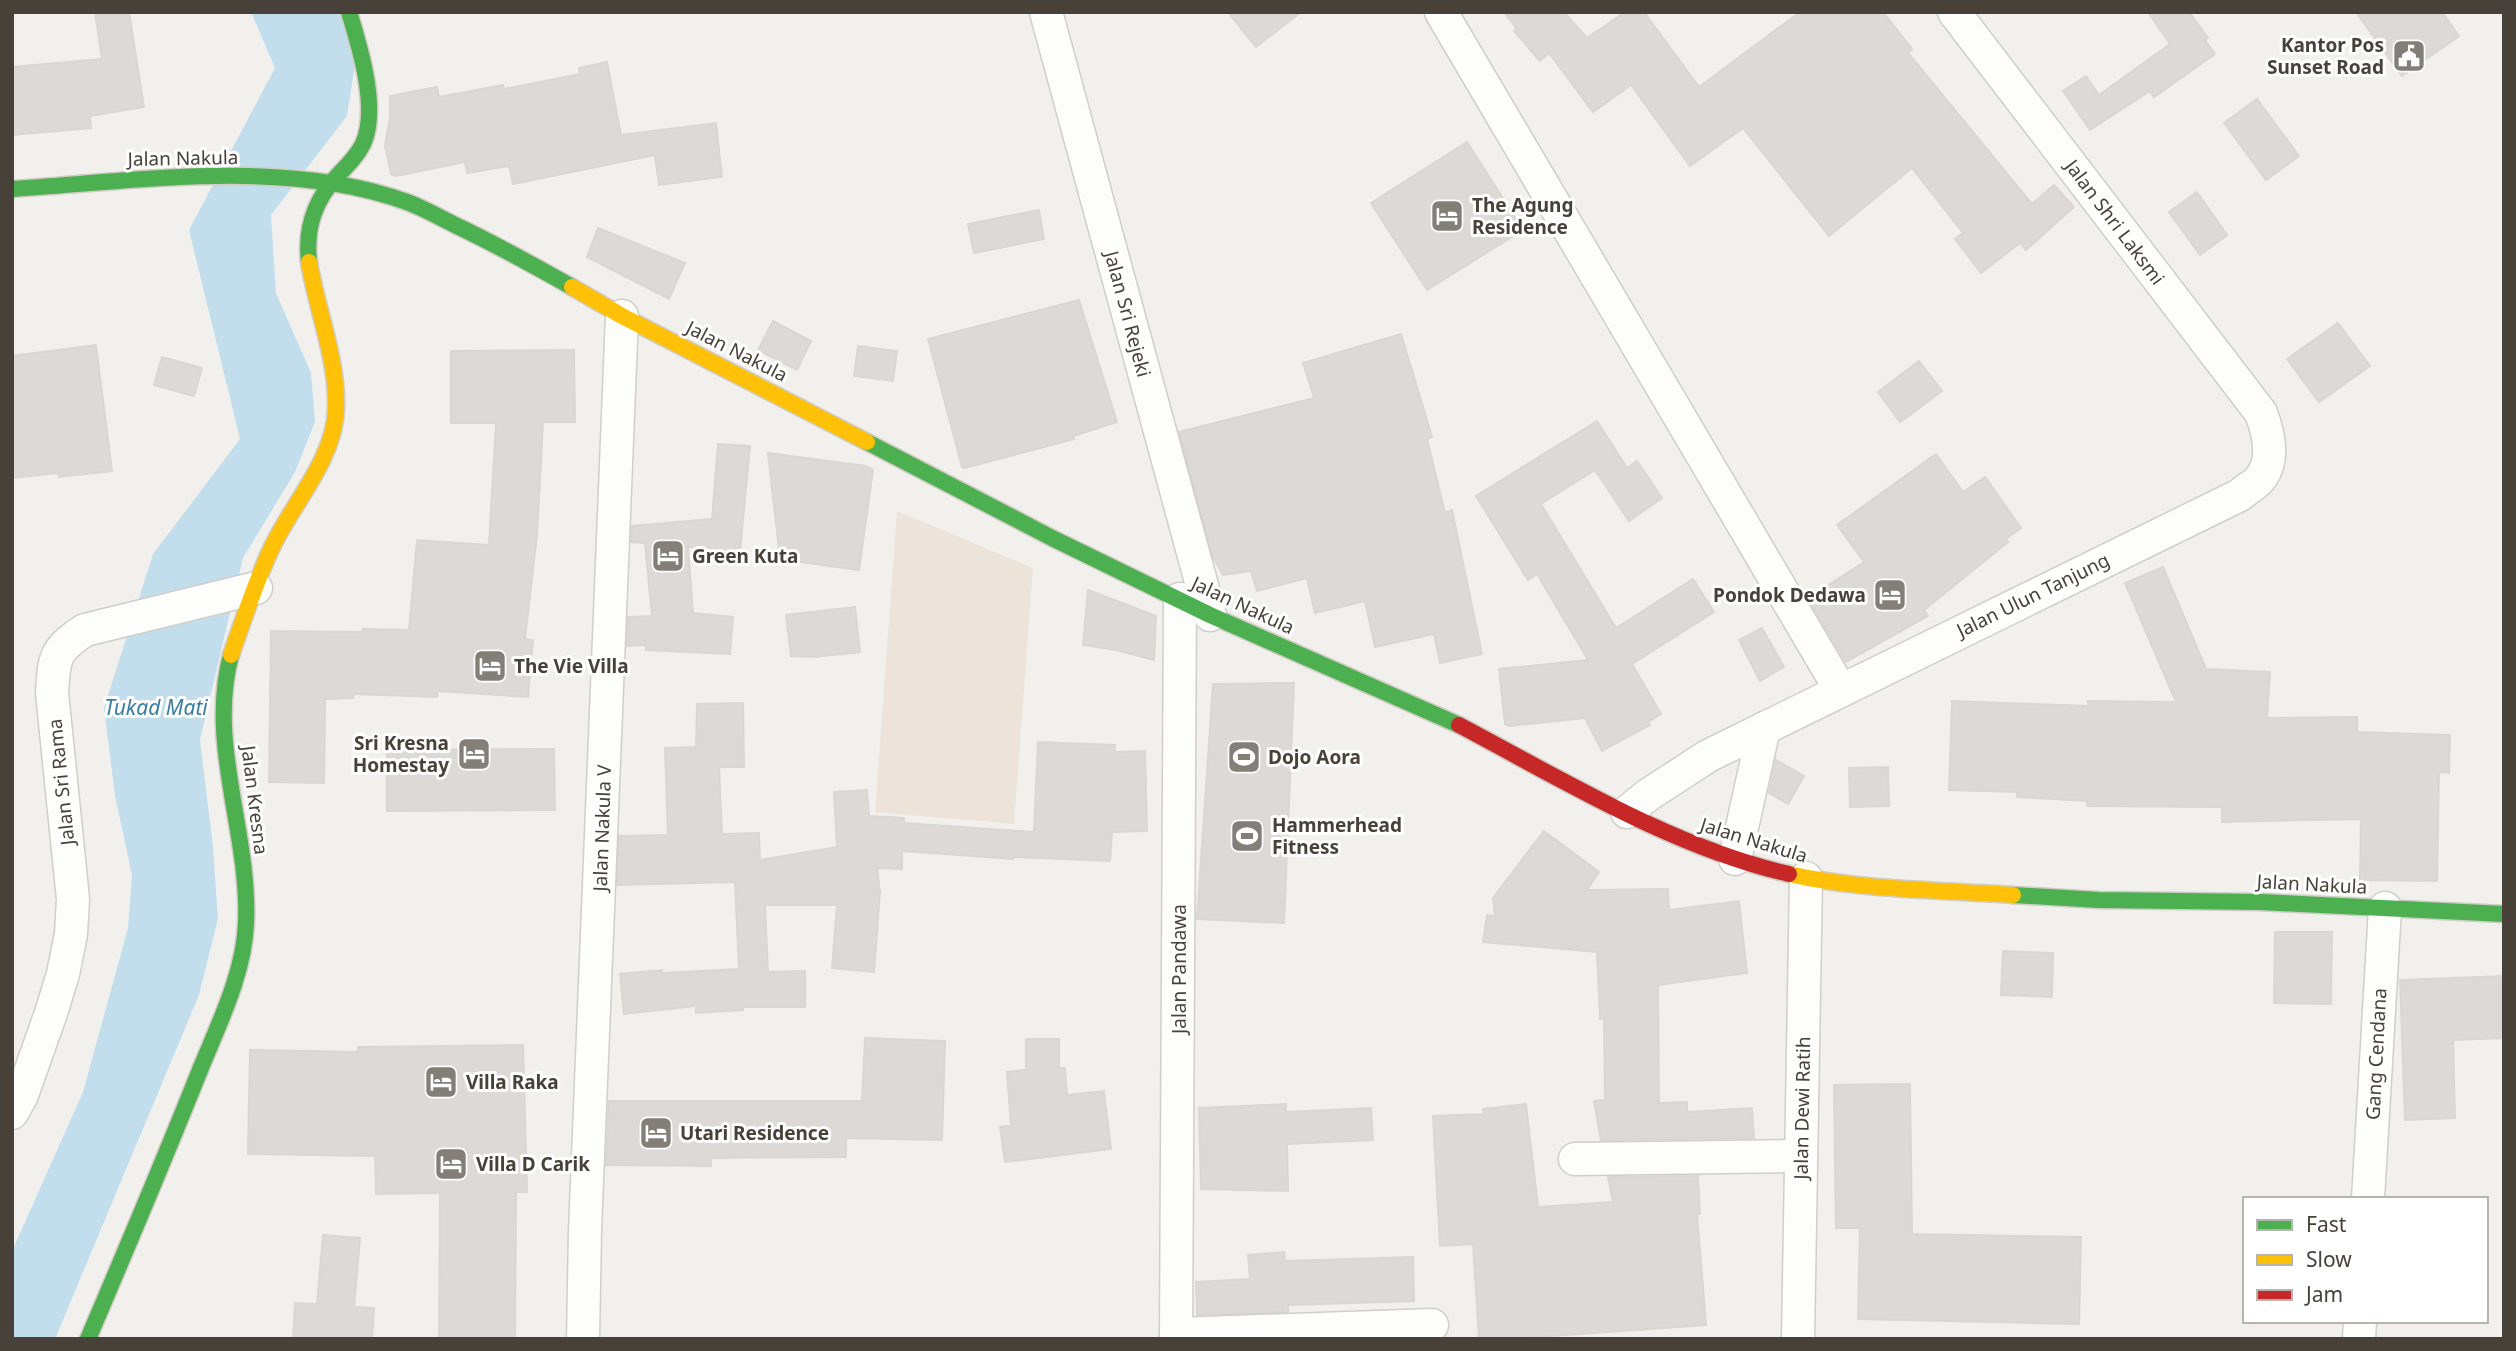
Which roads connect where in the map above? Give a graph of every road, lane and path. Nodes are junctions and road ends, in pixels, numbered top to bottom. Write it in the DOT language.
graph roads {
  1 [pos="349,12"];
  2 [pos="1046,12"];
  3 [pos="1441,12"];
  4 [pos="1954,12"];
  5 [pos="328,183"];
  6 [pos="12,189"];
  7 [pos="622,316"];
  8 [pos="2270,436"];
  9 [pos="247,590"];
  10 [pos="1180,599"];
  11 [pos="1210,615"];
  12 [pos="1840,689"];
  13 [pos="1764,727"];
  14 [pos="1627,812"];
  15 [pos="1735,859"];
  16 [pos="1806,878"];
  17 [pos="2385,908"];
  18 [pos="2504,914"];
  19 [pos="15,1101"];
  20 [pos="1801,1156"];
  21 [pos="1575,1159"];
  22 [pos="2368,1197"];
  23 [pos="1432,1325"];
  24 [pos="1176,1337"];
  25 [pos="88,1339"];
  26 [pos="583,1339"];
  27 [pos="1798,1339"];
  1 -- 5 [label="main road, Jalan Kresna"];
  2 -- 11 [label="street, Jalan Sri Rejeki"];
  3 -- 12 [label="street"];
  4 -- 8 [label="street, Jalan Shri Laksmi"];
  5 -- 6 [label="main road, Jalan Nakula"];
  5 -- 7 [label="main road, Jalan Nakula"];
  5 -- 9 [label="main road, Jalan Kresna"];
  7 -- 10 [label="main road, Jalan Nakula"];
  7 -- 26 [label="street, Jalan Nakula V"];
  8 -- 12 [label="street, Jalan Ulun Tanjung"];
  9 -- 19 [label="street, Jalan Sri Rama"];
  9 -- 25 [label="main road, Jalan Kresna"];
  10 -- 11 [label="main road, Jalan Nakula"];
  10 -- 24 [label="street, Jalan Pandawa"];
  11 -- 14 [label="main road, Jalan Nakula"];
  12 -- 13 [label="street, Jalan Ulun Tanjung"];
  13 -- 14 [label="street, Jalan Ulun Tanjung"];
  13 -- 15 [label="street"];
  14 -- 15 [label="main road, Jalan Nakula"];
  15 -- 16 [label="main road, Jalan Nakula"];
  16 -- 17 [label="main road, Jalan Nakula"];
  16 -- 20 [label="street, Jalan Dewi Ratih"];
  17 -- 18 [label="main road, Jalan Nakula"];
  17 -- 22 [label="street, Gang Cendana"];
  20 -- 21 [label="street"];
  20 -- 27 [label="street, Jalan Dewi Ratih"];
  23 -- 24 [label="street"];
}
